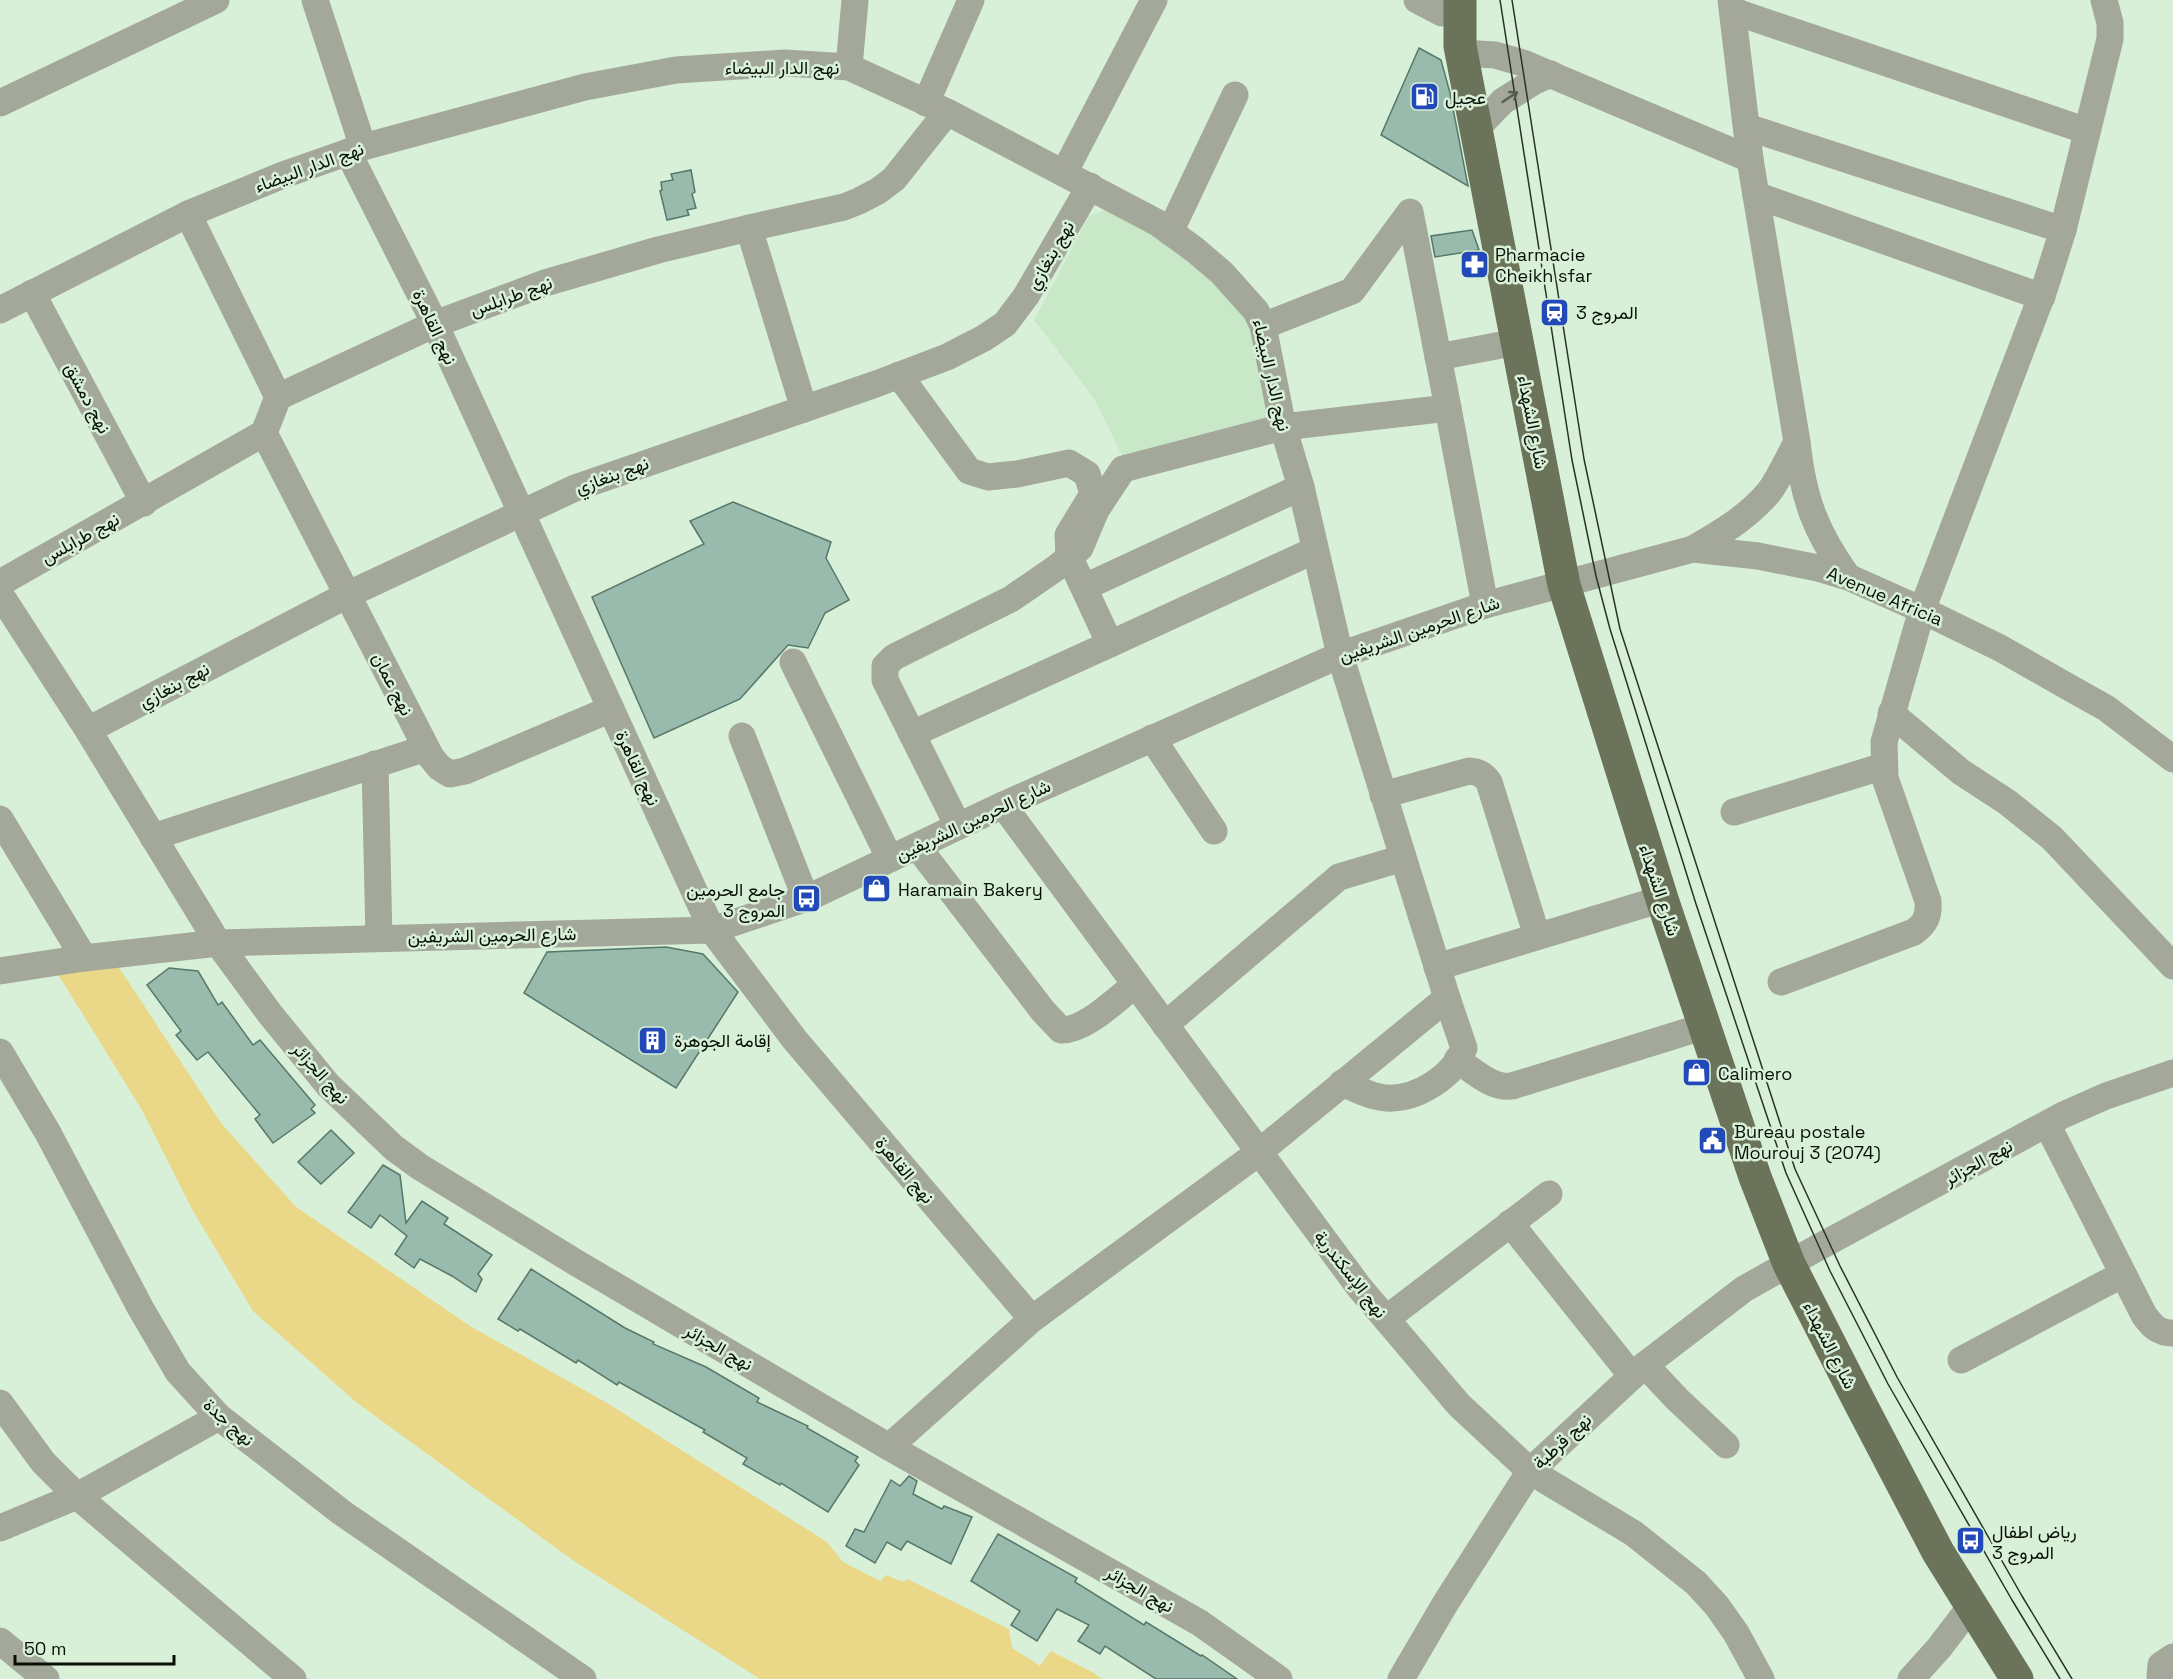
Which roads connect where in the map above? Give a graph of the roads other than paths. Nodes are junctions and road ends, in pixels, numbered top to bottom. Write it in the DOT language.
graph roads {
  1 [pos="216,0"];
  2 [pos="315,0"];
  3 [pos="855,0"];
  4 [pos="971,0"];
  5 [pos="1154,0"];
  6 [pos="2104,0"];
  7 [pos="1444,4"];
  8 [pos="1732,6"];
  9 [pos="1461,49"];
  10 [pos="849,67"];
  11 [pos="1551,74"];
  12 [pos="1235,95"];
  13 [pos="0,103"];
  14 [pos="937,107"];
  15 [pos="1747,127"];
  16 [pos="1476,129"];
  17 [pos="2087,131"];
  18 [pos="355,149"];
  19 [pos="1750,159"];
  20 [pos="1064,173"];
  21 [pos="1090,186"];
  22 [pos="1756,195"];
  23 [pos="188,214"];
  24 [pos="749,228"];
  25 [pos="2063,230"];
  26 [pos="1170,232"];
  27 [pos="32,293"];
  28 [pos="2042,297"];
  29 [pos="0,310"];
  30 [pos="435,324"];
  31 [pos="1263,326"];
  32 [pos="1517,342"];
  33 [pos="1438,357"];
  34 [pos="899,375"];
  35 [pos="278,397"];
  36 [pos="1448,408"];
  37 [pos="804,409"];
  38 [pos="1283,427"];
  39 [pos="264,433"];
  40 [pos="1797,442"];
  41 [pos="1301,487"];
  42 [pos="144,503"];
  43 [pos="520,514"];
  44 [pos="1694,549"];
  45 [pos="1315,550"];
  46 [pos="1070,556"];
  47 [pos="1848,577"];
  48 [pos="0,583"];
  49 [pos="1564,585"];
  50 [pos="1085,587"];
  51 [pos="0,594"];
  52 [pos="347,595"];
  53 [pos="1485,605"];
  54 [pos="1922,610"];
  55 [pos="1110,644"];
  56 [pos="1340,655"];
  57 [pos="793,662"];
  58 [pos="611,709"];
  59 [pos="1892,713"];
  60 [pos="88,730"];
  61 [pos="912,734"];
  62 [pos="742,736"];
  63 [pos="1152,738"];
  64 [pos="426,748"];
  65 [pos="2173,759"];
  66 [pos="375,765"];
  67 [pos="1884,766"];
  68 [pos="1383,795"];
  69 [pos="1002,805"];
  70 [pos="1734,812"];
  71 [pos="0,819"];
  72 [pos="958,826"];
  73 [pos="1214,831"];
  74 [pos="153,837"];
  75 [pos="918,846"];
  76 [pos="1403,858"];
  77 [pos="890,859"];
  78 [pos="806,899"];
  79 [pos="1662,899"];
  80 [pos="712,930"];
  81 [pos="1537,936"];
  82 [pos="379,938"];
  83 [pos="218,943"];
  84 [pos="84,958"];
  85 [pos="2173,966"];
  86 [pos="1437,967"];
  87 [pos="0,971"];
  88 [pos="1780,982"];
  89 [pos="1135,985"];
  90 [pos="1447,998"];
  91 [pos="1166,1025"];
  92 [pos="1705,1026"];
  93 [pos="0,1052"];
  94 [pos="1457,1060"];
  95 [pos="2173,1073"];
  96 [pos="1342,1083"];
  97 [pos="2047,1124"];
  98 [pos="1258,1153"];
  99 [pos="1549,1194"];
  100 [pos="1510,1223"];
  101 [pos="1789,1264"];
  102 [pos="2123,1274"];
  103 [pos="1032,1319"];
  104 [pos="1386,1319"];
  105 [pos="2173,1333"];
  106 [pos="1961,1360"];
  107 [pos="1639,1371"];
  108 [pos="0,1404"];
  109 [pos="219,1417"];
  110 [pos="1726,1445"];
  111 [pos="889,1446"];
  112 [pos="1530,1471"];
  113 [pos="77,1496"];
  114 [pos="0,1528"];
  115 [pos="1971,1606"];
  116 [pos="0,1641"];
  117 [pos="2173,1657"];
  118 [pos="46,1679"];
  119 [pos="293,1679"];
  120 [pos="583,1679"];
  121 [pos="1279,1679"];
  122 [pos="1401,1679"];
  123 [pos="1761,1679"];
  124 [pos="1911,1679"];
  125 [pos="2017,1679"];
  126 [pos="2163,1679"];
  1 -- 13 [label="street"];
  2 -- 18 [label="street, نهج القاهرة"];
  3 -- 10 [label="street"];
  4 -- 14 [label="street, نهج طرابلس"];
  5 -- 20 [label="street"];
  6 -- 17 [label="street"];
  7 -- 9 [label="main road, شارع الشهداء"];
  8 -- 15 [label="street"];
  8 -- 17 [label="street"];
  9 -- 11 [label="street"];
  9 -- 16 [label="main road, شارع الشهداء"];
  10 -- 14 [label="street, نهج الدار البيضاء"];
  10 -- 18 [label="street, نهج الدار البيضاء"];
  16 -- 11 [label="street, one-way"];
  11 -- 19 [label="street"];
  12 -- 26 [label="street"];
  14 -- 20 [label="street, نهج الدار البيضاء"];
  14 -- 24 [label="street, نهج طرابلس"];
  15 -- 19 [label="street"];
  15 -- 25 [label="street"];
  16 -- 32 [label="main road, شارع الشهداء"];
  17 -- 25 [label="street"];
  18 -- 23 [label="street, نهج الدار البيضاء"];
  18 -- 30 [label="street, نهج القاهرة"];
  19 -- 22 [label="street"];
  20 -- 21 [label="street, نهج الدار البيضاء"];
  21 -- 26 [label="street, نهج الدار البيضاء"];
  21 -- 34 [label="street, نهج بنغازي"];
  22 -- 28 [label="street"];
  22 -- 40 [label="street"];
  23 -- 27 [label="street, نهج الدار البيضاء"];
  23 -- 35 [label="street"];
  24 -- 30 [label="street, نهج طرابلس"];
  24 -- 37 [label="street"];
  25 -- 28 [label="street"];
  26 -- 31 [label="street, نهج الدار البيضاء"];
  27 -- 29 [label="street, نهج الدار البيضاء"];
  27 -- 42 [label="street, نهج دمشق"];
  28 -- 54 [label="street"];
  30 -- 35 [label="street, نهج طرابلس"];
  30 -- 43 [label="street, نهج القاهرة"];
  31 -- 33 [label="street"];
  31 -- 38 [label="street, نهج الدار البيضاء"];
  32 -- 33 [label="street"];
  32 -- 49 [label="main road, شارع الشهداء"];
  33 -- 36 [label="street"];
  34 -- 37 [label="street, نهج بنغازي"];
  34 -- 46 [label="street"];
  35 -- 39 [label="street"];
  36 -- 38 [label="street"];
  36 -- 53 [label="street"];
  37 -- 43 [label="street, نهج بنغازي"];
  38 -- 41 [label="street, نهج الدار البيضاء"];
  38 -- 46 [label="street"];
  39 -- 42 [label="street, نهج طرابلس"];
  39 -- 52 [label="street, نهج عمان"];
  40 -- 44 [label="street"];
  40 -- 47 [label="street"];
  41 -- 45 [label="street, نهج الدار البيضاء"];
  41 -- 50 [label="street"];
  42 -- 48 [label="street, نهج طرابلس"];
  43 -- 52 [label="street, نهج بنغازي"];
  43 -- 58 [label="street, نهج القاهرة"];
  44 -- 47 [label="street, Avenue Africia"];
  44 -- 49 [label="street, Avenue Africia"];
  45 -- 55 [label="street"];
  45 -- 56 [label="street, نهج الدار البيضاء"];
  46 -- 50 [label="street"];
  46 -- 61 [label="street"];
  47 -- 54 [label="street, Avenue Africia"];
  49 -- 53 [label="street, شارع الحرمين الشريفين"];
  49 -- 79 [label="main road, شارع الشهداء"];
  50 -- 55 [label="street"];
  51 -- 60 [label="street, نهج الجزائر"];
  52 -- 60 [label="street, نهج بنغازي"];
  52 -- 64 [label="street, نهج عمان"];
  53 -- 56 [label="street, شارع الحرمين الشريفين"];
  54 -- 59 [label="street"];
  54 -- 65 [label="street, Avenue Africia"];
  55 -- 61 [label="street"];
  56 -- 63 [label="street, شارع الحرمين الشريفين"];
  56 -- 68 [label="street, نهج الدار البيضاء"];
  57 -- 77 [label="street"];
  58 -- 64 [label="street, نهج عمان"];
  58 -- 80 [label="street, نهج القاهرة"];
  59 -- 67 [label="street"];
  59 -- 85 [label="street"];
  60 -- 74 [label="street, نهج الجزائر"];
  61 -- 72 [label="street"];
  62 -- 78 [label="street"];
  63 -- 69 [label="street, شارع الحرمين الشريفين"];
  63 -- 73 [label="street"];
  64 -- 66 [label="street"];
  66 -- 74 [label="street"];
  66 -- 82 [label="street"];
  67 -- 70 [label="street"];
  67 -- 88 [label="street"];
  68 -- 76 [label="street, نهج الدار البيضاء"];
  68 -- 81 [label="street"];
  69 -- 72 [label="street, شارع الحرمين الشريفين"];
  69 -- 89 [label="street, نهج الإسكندرية"];
  71 -- 84 [label="street"];
  72 -- 75 [label="street, شارع الحرمين الشريفين"];
  74 -- 83 [label="street, نهج الجزائر"];
  75 -- 77 [label="street, شارع الحرمين الشريفين"];
  75 -- 89 [label="street"];
  76 -- 86 [label="street, نهج الدار البيضاء"];
  76 -- 91 [label="street"];
  77 -- 78 [label="street, شارع الحرمين الشريفين"];
  78 -- 80 [label="street, شارع الحرمين الشريفين"];
  79 -- 81 [label="street"];
  79 -- 92 [label="main road, شارع الشهداء"];
  80 -- 82 [label="street, شارع الحرمين الشريفين"];
  80 -- 103 [label="street, نهج القاهرة"];
  81 -- 86 [label="street"];
  82 -- 83 [label="street, شارع الحرمين الشريفين"];
  83 -- 84 [label="street, شارع الحرمين الشريفين"];
  83 -- 111 [label="street, نهج الجزائر"];
  84 -- 87 [label="street, شارع الحرمين الشريفين"];
  86 -- 90 [label="street, نهج الدار البيضاء"];
  89 -- 91 [label="street, نهج الإسكندرية"];
  90 -- 94 [label="street, نهج الدار البيضاء"];
  90 -- 96 [label="street"];
  91 -- 98 [label="street, نهج الإسكندرية"];
  92 -- 94 [label="street"];
  92 -- 101 [label="main road, شارع الشهداء"];
  93 -- 109 [label="street, نهج جدة"];
  94 -- 96 [label="street"];
  95 -- 97 [label="street, نهج الجزائر"];
  96 -- 98 [label="street"];
  97 -- 101 [label="street, نهج الجزائر"];
  97 -- 102 [label="street"];
  98 -- 103 [label="street"];
  98 -- 104 [label="street, نهج الإسكندرية"];
  99 -- 100 [label="street"];
  100 -- 104 [label="street"];
  100 -- 107 [label="street"];
  101 -- 107 [label="street, نهج قرطبة"];
  101 -- 115 [label="main road, شارع الشهداء"];
  102 -- 105 [label="street"];
  102 -- 106 [label="street"];
  103 -- 111 [label="street"];
  104 -- 112 [label="street, نهج الإسكندرية"];
  107 -- 110 [label="street"];
  107 -- 112 [label="street, نهج قرطبة"];
  108 -- 113 [label="street"];
  109 -- 113 [label="street"];
  109 -- 120 [label="street, نهج جدة"];
  111 -- 121 [label="street, نهج الجزائر"];
  112 -- 122 [label="street, نهج قرطبة"];
  112 -- 123 [label="street, نهج الإسكندرية"];
  113 -- 114 [label="street"];
  113 -- 119 [label="street"];
  115 -- 124 [label="street"];
  115 -- 125 [label="main road, شارع الشهداء"];
  116 -- 118 [label="street"];
  117 -- 126 [label="street"];
}
